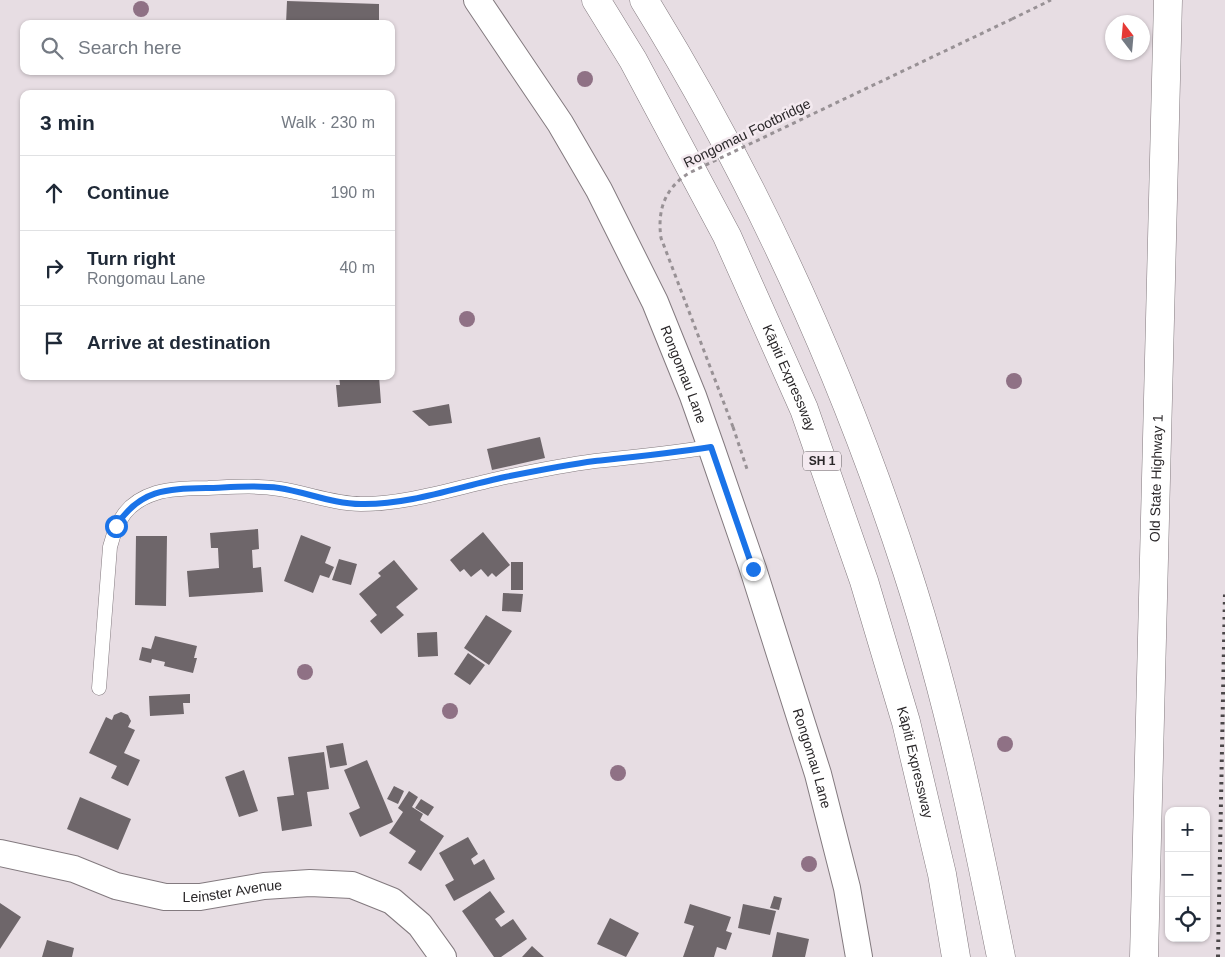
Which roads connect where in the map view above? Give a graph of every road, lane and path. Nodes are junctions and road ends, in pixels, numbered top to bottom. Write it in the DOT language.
graph roads {
  1 [pos="477,0"];
  2 [pos="596,0"];
  3 [pos="644,0"];
  4 [pos="1051,0"];
  5 [pos="1168,0"];
  6 [pos="733,427"];
  7 [pos="711,447"];
  8 [pos="99,688"];
  9 [pos="0,853"];
  10 [pos="443,957"];
  11 [pos="859,957"];
  12 [pos="956,957"];
  13 [pos="1001,957"];
  14 [pos="1144,957"];
  1 -- 7 [label="street, Rongomau Lane"];
  2 -- 12 [label="main road, Kāpiti Expressway / SH 1"];
  3 -- 13 [label="main road"];
  4 -- 6 [label="path, Rongomau Footbridge, bridge"];
  5 -- 14 [label="main road, Old State Highway 1"];
  7 -- 8 [label="lane"];
  7 -- 11 [label="street, Rongomau Lane"];
  9 -- 10 [label="street, Leinster Avenue"];
}
